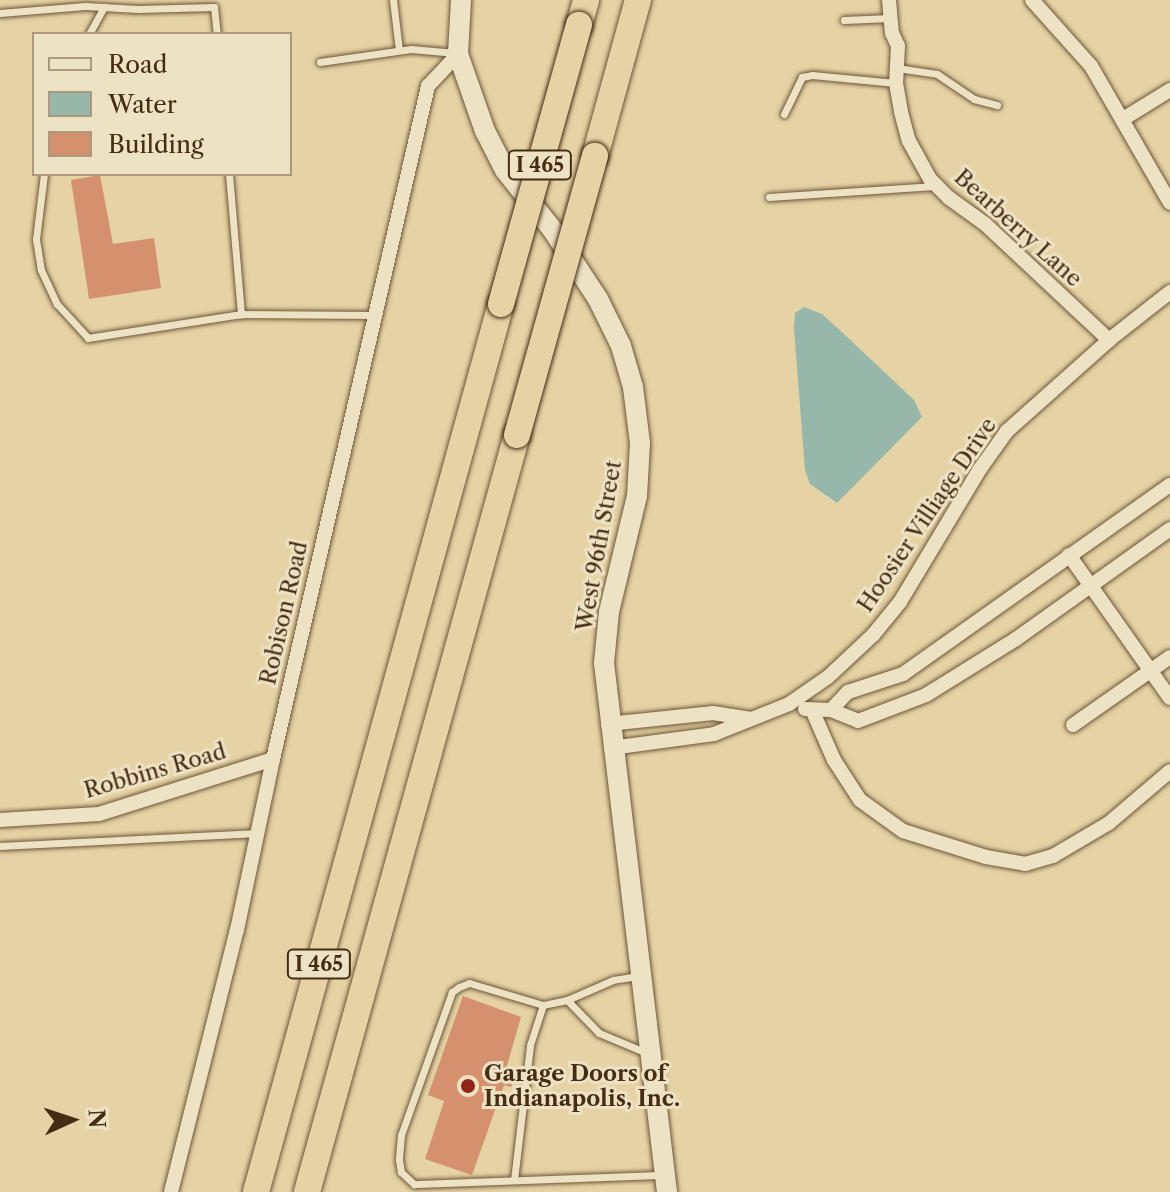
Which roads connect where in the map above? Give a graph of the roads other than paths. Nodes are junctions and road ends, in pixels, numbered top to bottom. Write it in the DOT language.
graph roads {
  1 [pos="393,0"];
  2 [pos="461,0"];
  3 [pos="638,0"];
  4 [pos="889,0"];
  5 [pos="1032,0"];
  6 [pos="214,3"];
  7 [pos="104,7"];
  8 [pos="0,13"];
  9 [pos="582,13"];
  10 [pos="890,18"];
  11 [pos="844,20"];
  12 [pos="90,32"];
  13 [pos="217,32"];
  14 [pos="399,50"];
  15 [pos="458,54"];
  16 [pos="320,62"];
  17 [pos="897,76"];
  18 [pos="1170,90"];
  19 [pos="997,105"];
  20 [pos="784,114"];
  21 [pos="1123,119"];
  22 [pos="44,176"];
  23 [pos="229,176"];
  24 [pos="937,186"];
  25 [pos="769,197"];
  26 [pos="1169,197"];
  27 [pos="1170,292"];
  28 [pos="241,314"];
  29 [pos="375,315"];
  30 [pos="1109,340"];
  31 [pos="1170,485"];
  32 [pos="1170,529"];
  33 [pos="1069,555"];
  34 [pos="1090,584"];
  35 [pos="1170,657"];
  36 [pos="1150,670"];
  37 [pos="1170,698"];
  38 [pos="789,704"];
  39 [pos="831,710"];
  40 [pos="813,712"];
  41 [pos="751,719"];
  42 [pos="608,724"];
  43 [pos="1073,725"];
  44 [pos="611,748"];
  45 [pos="273,759"];
  46 [pos="1170,771"];
  47 [pos="0,820"];
  48 [pos="258,833"];
  49 [pos="0,846"];
  50 [pos="640,976"];
  51 [pos="567,1000"];
  52 [pos="543,1005"];
  53 [pos="650,1054"];
  54 [pos="514,1180"];
  55 [pos="666,1184"];
  56 [pos="171,1192"];
  57 [pos="256,1192"];
  58 [pos="307,1192"];
  1 -- 14 [label="lane"];
  2 -- 15 [label="street, West 96th Street"];
  3 -- 58 [label="highway, I 465, bridge"];
  4 -- 10 [label="street, Bearberry Lane"];
  5 -- 21 [label="street"];
  6 -- 7 [label="lane"];
  6 -- 13 [label="lane"];
  7 -- 8 [label="lane"];
  7 -- 12 [label="lane"];
  9 -- 57 [label="highway, I 465, bridge"];
  10 -- 11 [label="lane"];
  10 -- 17 [label="street, Bearberry Lane"];
  14 -- 15 [label="lane"];
  14 -- 16 [label="lane"];
  15 -- 29 [label="street, Robison Road"];
  15 -- 42 [label="street, West 96th Street"];
  17 -- 19 [label="lane"];
  17 -- 20 [label="lane"];
  17 -- 24 [label="street, Bearberry Lane"];
  18 -- 21 [label="street"];
  21 -- 26 [label="street"];
  22 -- 28 [label="lane"];
  23 -- 28 [label="lane"];
  24 -- 25 [label="lane"];
  24 -- 30 [label="street, Bearberry Lane"];
  27 -- 30 [label="street, Hoosier Villiage Drive"];
  28 -- 29 [label="lane"];
  29 -- 45 [label="street, Robison Road"];
  30 -- 38 [label="street, Hoosier Villiage Drive"];
  31 -- 33 [label="street"];
  32 -- 34 [label="street"];
  33 -- 34 [label="street"];
  33 -- 39 [label="street"];
  34 -- 36 [label="street"];
  34 -- 39 [label="street"];
  35 -- 36 [label="street"];
  36 -- 37 [label="street"];
  36 -- 43 [label="street"];
  38 -- 40 [label="street"];
  38 -- 41 [label="street, Hoosier Villiage Drive"];
  39 -- 40 [label="street"];
  40 -- 46 [label="street"];
  41 -- 42 [label="street, Hoosier Villiage Drive"];
  41 -- 44 [label="street, Hoosier Villiage Drive"];
  42 -- 44 [label="street, West 96th Street"];
  44 -- 50 [label="street, West 96th Street"];
  45 -- 47 [label="street, Robbins Road"];
  45 -- 48 [label="street, Robison Road"];
  48 -- 49 [label="lane"];
  48 -- 56 [label="street, Robison Road"];
  50 -- 51 [label="lane"];
  50 -- 53 [label="street, West 96th Street"];
  51 -- 52 [label="lane"];
  51 -- 53 [label="lane"];
  52 -- 54 [label="lane"];
  52 -- 54 [label="lane"];
  53 -- 55 [label="street, West 96th Street"];
  54 -- 55 [label="lane"];
}
